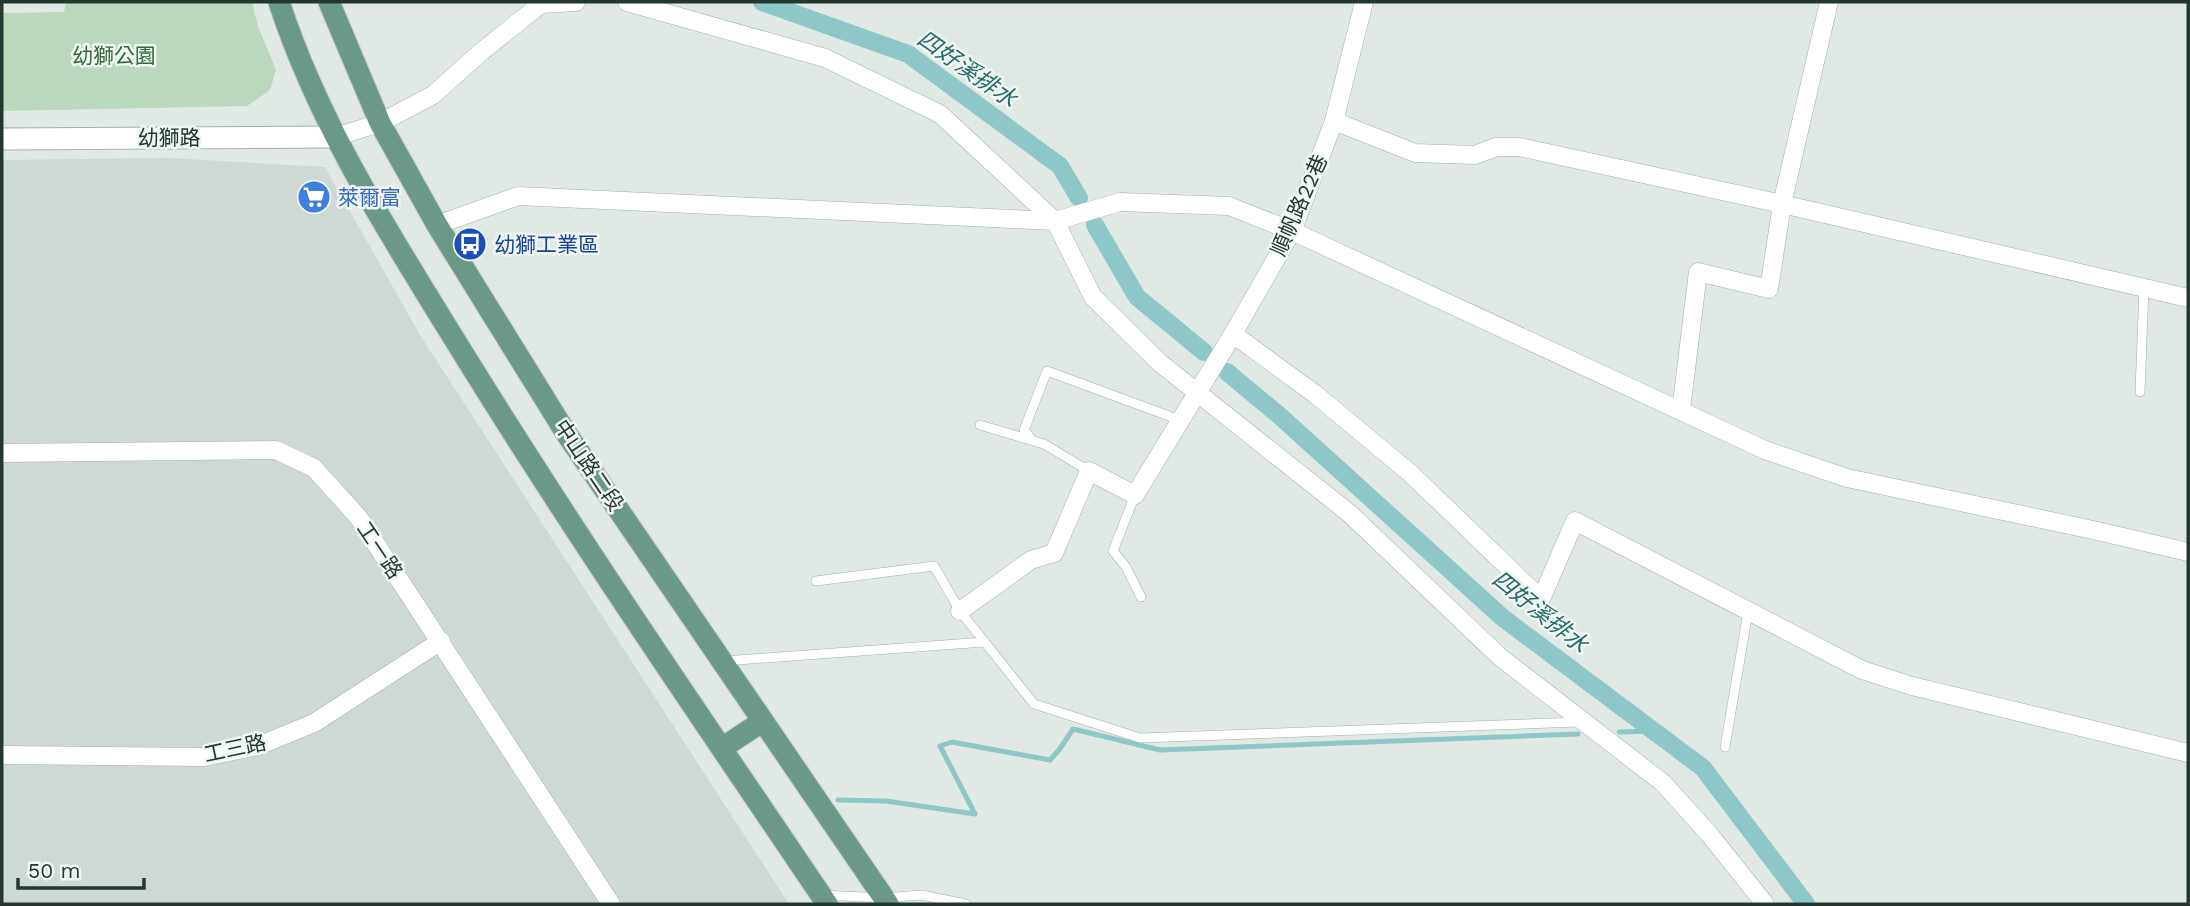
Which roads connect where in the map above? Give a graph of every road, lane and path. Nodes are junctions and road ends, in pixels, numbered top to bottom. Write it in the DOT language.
graph roads {
  1 [pos="279,2"];
  2 [pos="329,2"];
  3 [pos="576,2"];
  4 [pos="627,2"];
  5 [pos="1364,2"];
  6 [pos="1829,2"];
  7 [pos="1334,121"];
  8 [pos="380,123"];
  9 [pos="335,137"];
  10 [pos="2,139"];
  11 [pos="1782,204"];
  12 [pos="1055,221"];
  13 [pos="437,225"];
  14 [pos="1292,231"];
  15 [pos="2144,288"];
  16 [pos="2188,298"];
  17 [pos="1233,334"];
  18 [pos="1197,391"];
  19 [pos="2140,392"];
  20 [pos="1681,410"];
  21 [pos="1181,420"];
  22 [pos="980,425"];
  23 [pos="1032,440"];
  24 [pos="2,453"];
  25 [pos="1089,471"];
  26 [pos="1135,495"];
  27 [pos="2188,552"];
  28 [pos="816,580"];
  29 [pos="1141,597"];
  30 [pos="960,611"];
  31 [pos="1748,612"];
  32 [pos="440,641"];
  33 [pos="985,642"];
  34 [pos="722,661"];
  35 [pos="763,720"];
  36 [pos="1584,722"];
  37 [pos="1725,747"];
  38 [pos="722,748"];
  39 [pos="2188,753"];
  40 [pos="2,755"];
  41 [pos="824,900"];
  42 [pos="886,901"];
  43 [pos="611,904"];
  44 [pos="966,904"];
  45 [pos="1765,904"];
  1 -- 9 [label="main road"];
  2 -- 8 [label="main road, 中山路二段"];
  3 -- 8 [label="street"];
  4 -- 12 [label="street"];
  5 -- 7 [label="street, 順帆路22巷"];
  6 -- 11 [label="street"];
  7 -- 11 [label="street"];
  7 -- 14 [label="street, 順帆路22巷"];
  8 -- 9 [label="street"];
  8 -- 13 [label="main road, 中山路二段"];
  9 -- 10 [label="street, 幼獅路"];
  9 -- 38 [label="main road"];
  11 -- 15 [label="street"];
  11 -- 20 [label="street"];
  12 -- 13 [label="street"];
  12 -- 14 [label="street"];
  12 -- 18 [label="street"];
  13 -- 34 [label="main road, 中山路二段"];
  14 -- 17 [label="street, 順帆路22巷"];
  14 -- 20 [label="street"];
  15 -- 16 [label="street"];
  15 -- 19 [label="lane"];
  17 -- 18 [label="street, 順帆路22巷"];
  17 -- 31 [label="street"];
  18 -- 21 [label="street, 順帆路22巷"];
  18 -- 36 [label="street"];
  20 -- 27 [label="street"];
  21 -- 23 [label="lane"];
  21 -- 26 [label="street, 順帆路22巷"];
  22 -- 23 [label="lane"];
  23 -- 25 [label="lane"];
  24 -- 32 [label="street, 工一路"];
  25 -- 26 [label="street"];
  25 -- 30 [label="street"];
  26 -- 29 [label="lane"];
  28 -- 30 [label="lane"];
  30 -- 33 [label="lane"];
  31 -- 37 [label="lane"];
  31 -- 39 [label="street"];
  32 -- 40 [label="street, 工三路"];
  32 -- 43 [label="street, 工一路"];
  33 -- 34 [label="lane"];
  33 -- 36 [label="lane"];
  34 -- 35 [label="main road, 中山路二段"];
  35 -- 38 [label="main road"];
  35 -- 42 [label="main road, 中山路二段"];
  36 -- 45 [label="street"];
  38 -- 41 [label="main road"];
  41 -- 42 [label="lane"];
  42 -- 44 [label="lane"];
}
